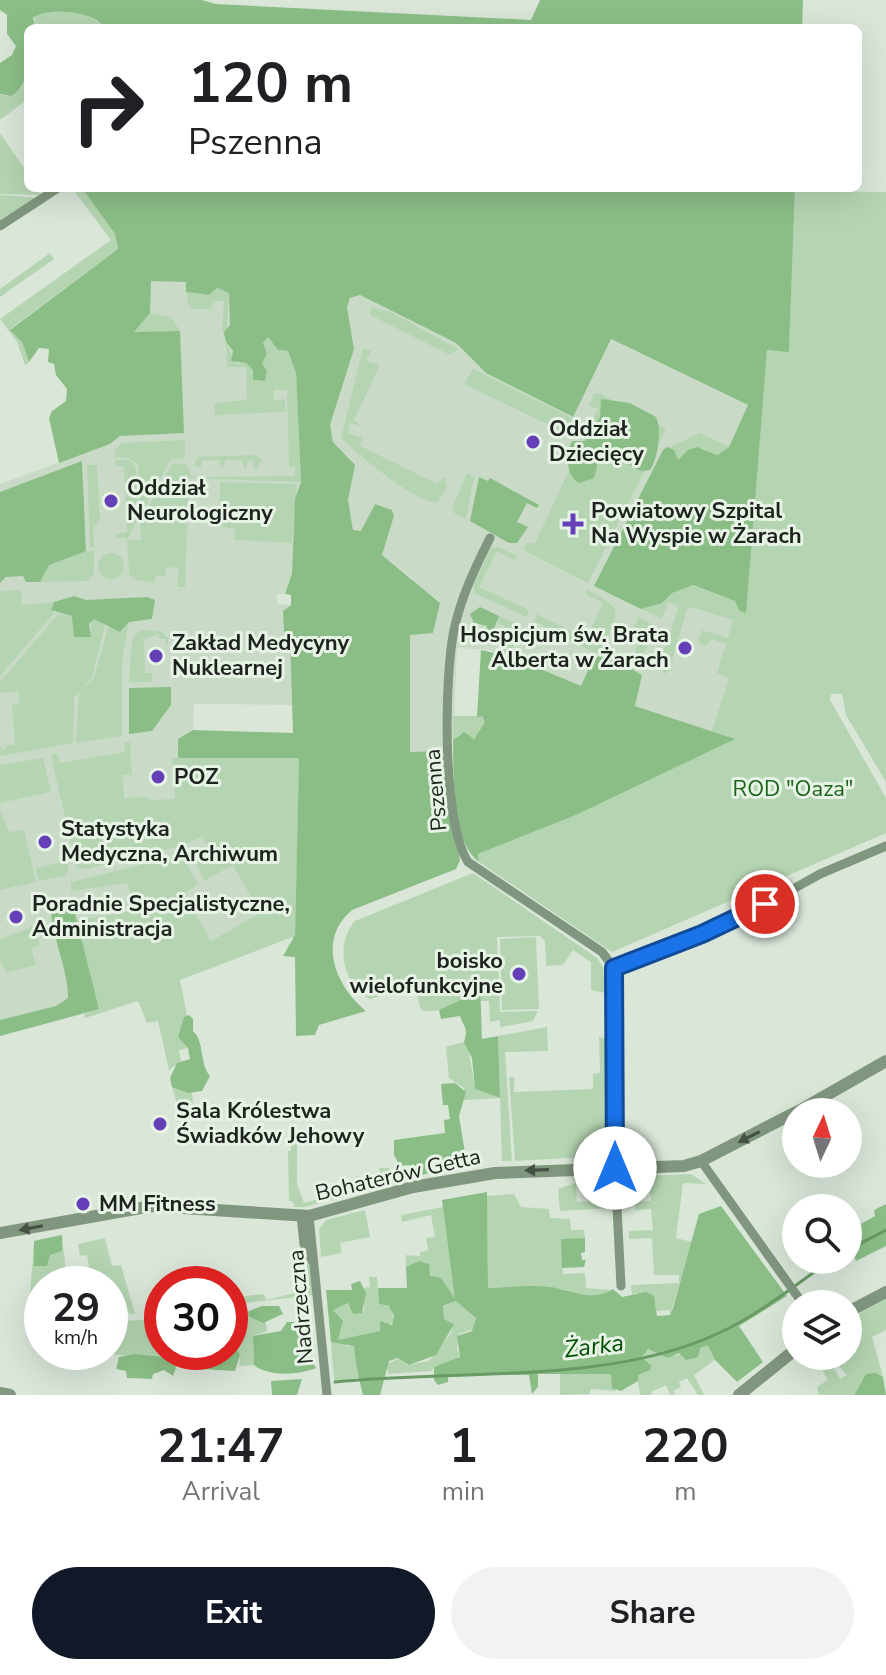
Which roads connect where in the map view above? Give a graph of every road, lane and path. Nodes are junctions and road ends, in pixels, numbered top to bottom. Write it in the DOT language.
graph roads {
  1 [pos="52,192"];
  2 [pos="0,226"];
  3 [pos="490,538"];
  4 [pos="886,846"];
  5 [pos="614,968"];
  6 [pos="886,1061"];
  7 [pos="821,1098"];
  8 [pos="782,1119"];
  9 [pos="701,1161"];
  10 [pos="615,1168"];
  11 [pos="305,1216"];
  12 [pos="0,1233"];
  13 [pos="621,1286"];
  14 [pos="793,1290"];
  15 [pos="886,1292"];
  16 [pos="862,1305"];
  17 [pos="782,1360"];
  18 [pos="0,1393"];
  19 [pos="10,1395"];
  20 [pos="327,1395"];
  21 [pos="739,1395"];
  1 -- 2 [label="street"];
  3 -- 5 [label="street, Pszenna"];
  4 -- 5 [label="street"];
  5 -- 10 [label="street"];
  6 -- 7 [label="street, Bohaterów Getta"];
  8 -- 9 [label="street, Bohaterów Getta, one-way"];
  9 -- 10 [label="street, Bohaterów Getta"];
  9 -- 14 [label="street"];
  10 -- 11 [label="street, Bohaterów Getta, one-way"];
  10 -- 13 [label="street"];
  11 -- 12 [label="street, Bohaterów Getta, one-way"];
  11 -- 20 [label="street, Nadrzeczna"];
  15 -- 16 [label="street"];
  17 -- 21 [label="street"];
  18 -- 19 [label="street"];
}
